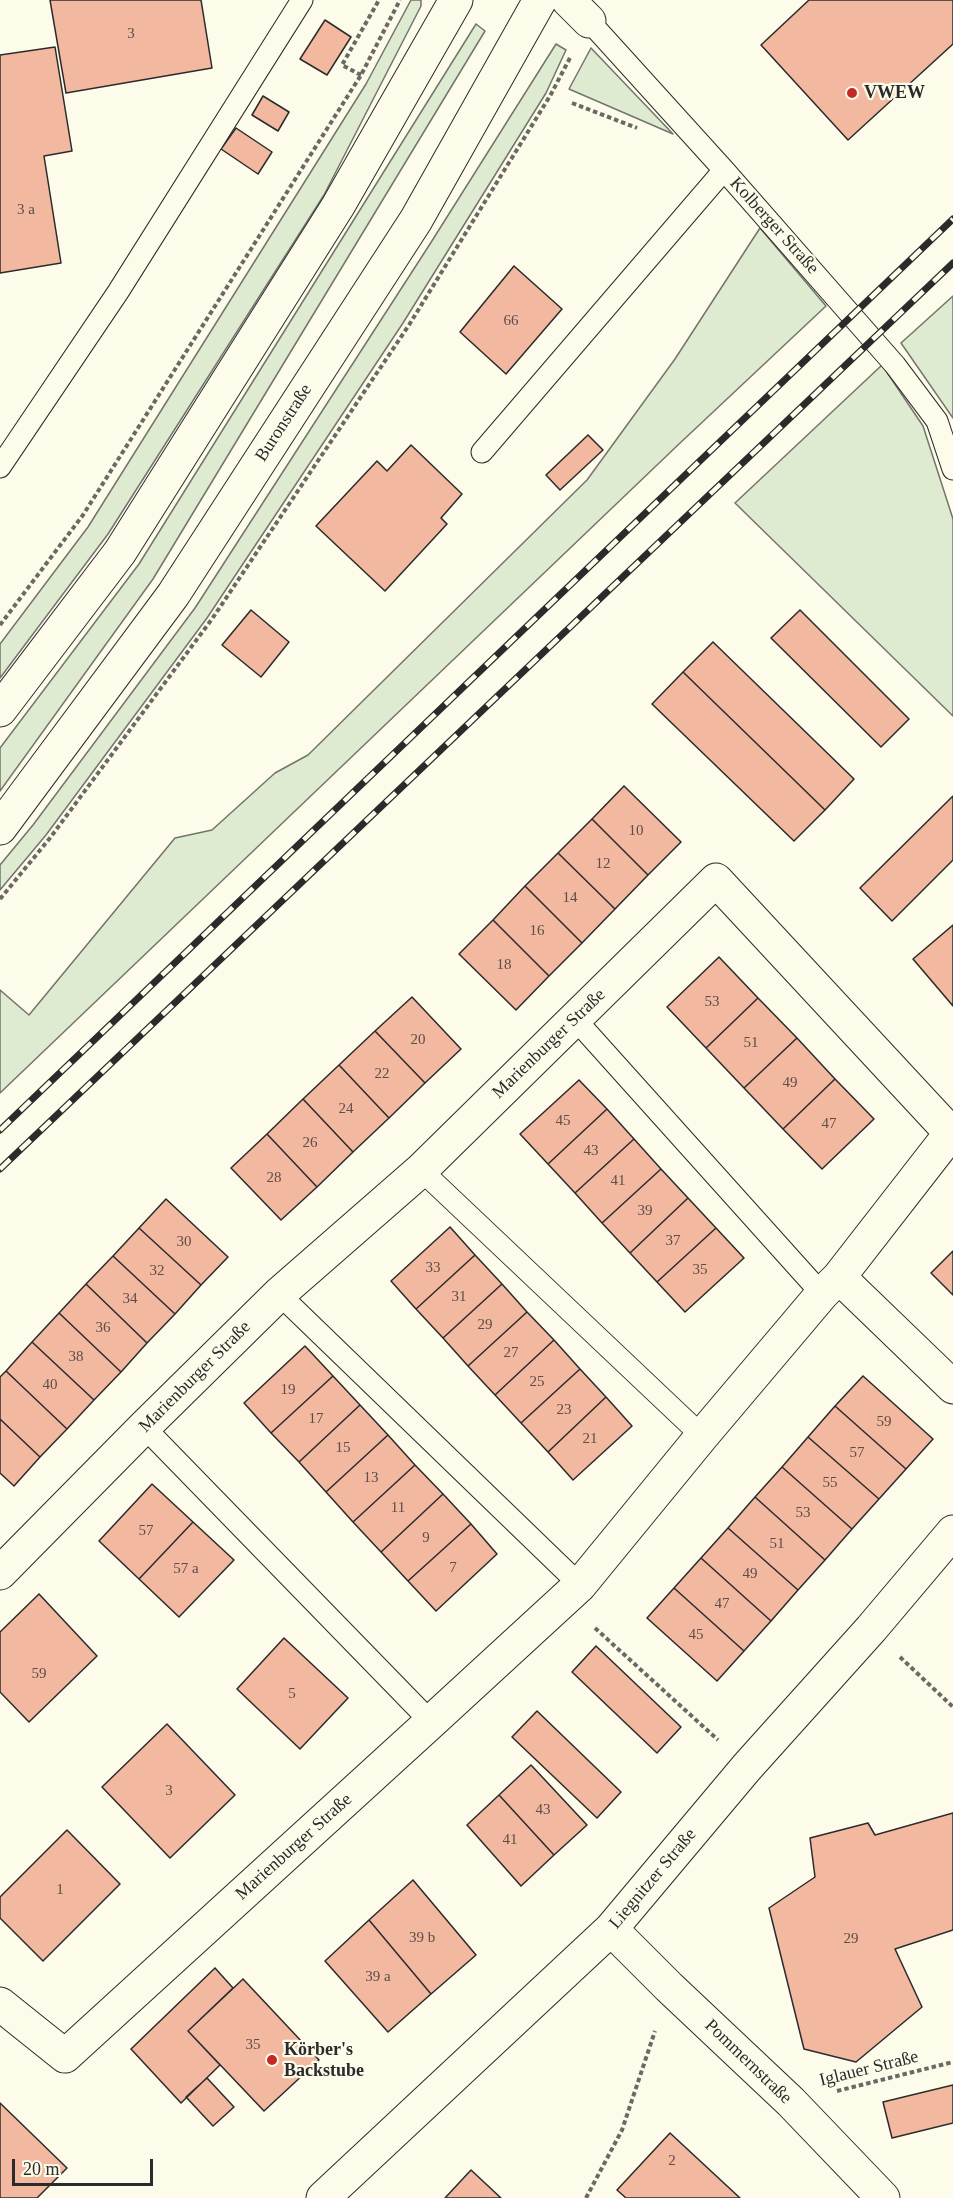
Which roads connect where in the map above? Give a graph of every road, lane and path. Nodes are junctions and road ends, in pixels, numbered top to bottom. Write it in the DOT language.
graph roads {
  1 [pos="302,0"];
  2 [pos="379,0"];
  3 [pos="399,0"];
  4 [pos="456,0"];
  5 [pos="540,0"];
  6 [pos="579,11"];
  7 [pos="361,75"];
  8 [pos="724,170"];
  9 [pos="482,452"];
  10 [pos="0,467"];
  11 [pos="953,469"];
  12 [pos="0,625"];
  13 [pos="0,710"];
  14 [pos="0,828"];
  15 [pos="574,1019"];
  16 [pos="421,1170"];
  17 [pos="830,1286"];
  18 [pos="279,1294"];
  19 [pos="953,1387"];
  20 [pos="144,1427"];
  21 [pos="702,1436"];
  22 [pos="953,1532"];
  23 [pos="0,1574"];
  24 [pos="572,1592"];
  25 [pos="871,1629"];
  26 [pos="953,1707"];
  27 [pos="431,1722"];
  28 [pos="747,1767"];
  29 [pos="611,1929"];
  30 [pos="669,1987"];
  31 [pos="0,2004"];
  32 [pos="953,2062"];
  33 [pos="790,2102"];
  34 [pos="323,2198"];
  35 [pos="586,2198"];
  36 [pos="883,2198"];
  1 -- 10 [label="lane"];
  2 -- 7 [label="path"];
  3 -- 7 [label="path"];
  4 -- 13 [label="street"];
  5 -- 14 [label="street, Buronstraße"];
  6 -- 8 [label="lane, Kolberger Straße"];
  7 -- 12 [label="path"];
  8 -- 9 [label="lane"];
  8 -- 11 [label="lane, Kolberger Straße"];
  15 -- 16 [label="street, Marienburger Straße"];
  15 -- 17 [label="lane"];
  15 -- 17 [label="street, Marienburger Straße"];
  16 -- 18 [label="street, Marienburger Straße"];
  16 -- 21 [label="lane"];
  17 -- 19 [label="street"];
  17 -- 21 [label="street, Marienburger Straße"];
  18 -- 20 [label="street, Marienburger Straße"];
  18 -- 24 [label="lane"];
  20 -- 23 [label="street, Marienburger Straße"];
  20 -- 27 [label="lane"];
  21 -- 24 [label="street, Marienburger Straße"];
  22 -- 25 [label="street, Liegnitzer Straße"];
  24 -- 27 [label="street, Marienburger Straße"];
  24 -- 28 [label="path"];
  25 -- 26 [label="path"];
  25 -- 28 [label="street, Liegnitzer Straße"];
  27 -- 31 [label="street, Marienburger Straße"];
  28 -- 29 [label="street, Liegnitzer Straße"];
  29 -- 30 [label="street, Pommernstraße"];
  29 -- 34 [label="street, Liegnitzer Straße"];
  30 -- 33 [label="street, Pommernstraße"];
  30 -- 35 [label="path"];
  32 -- 33 [label="path, Iglauer Straße"];
  33 -- 36 [label="street, Pommernstraße"];
}
